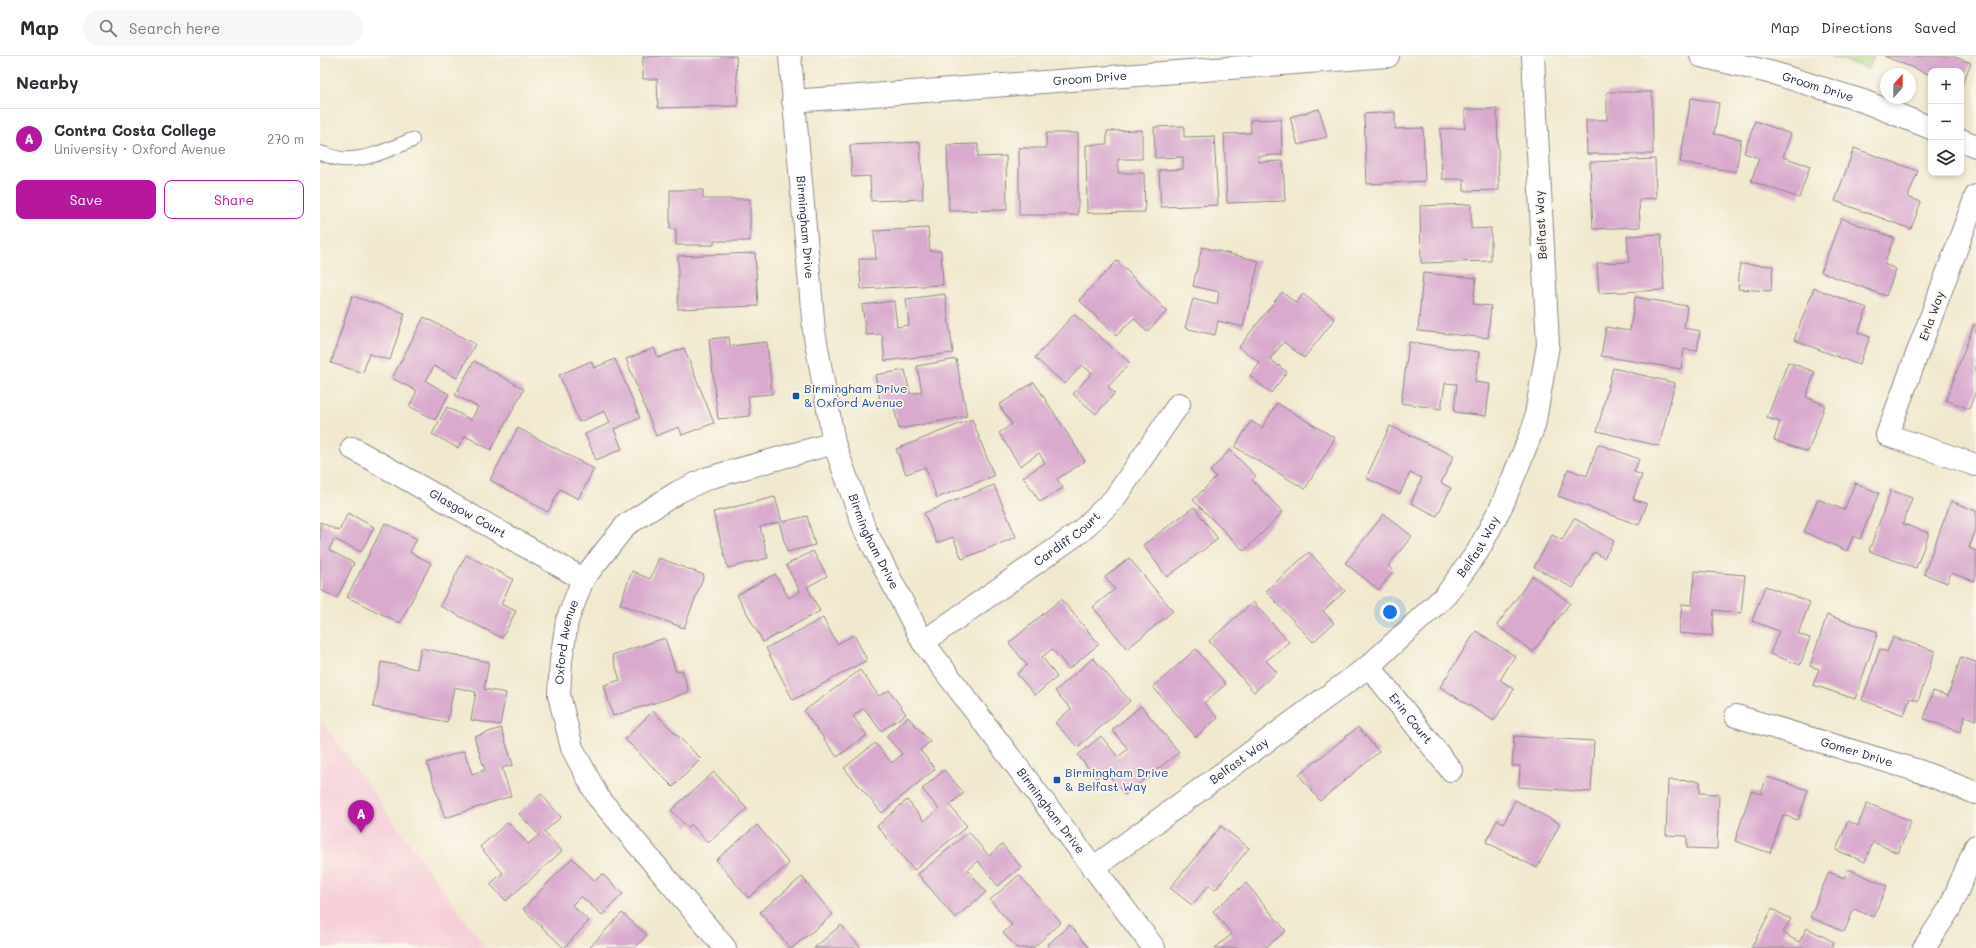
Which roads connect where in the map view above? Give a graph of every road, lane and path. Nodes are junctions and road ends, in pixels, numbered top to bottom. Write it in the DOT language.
graph roads {
  1 [pos="790,56"];
  2 [pos="1388,56"];
  3 [pos="1533,56"];
  4 [pos="1701,56"];
  5 [pos="1736,60"];
  6 [pos="793,101"];
  7 [pos="1928,127"];
  8 [pos="412,140"];
  9 [pos="1964,141"];
  10 [pos="1976,146"];
  11 [pos="320,153"];
  12 [pos="1976,196"];
  13 [pos="1179,404"];
  14 [pos="834,443"];
  15 [pos="352,448"];
  16 [pos="1976,465"];
  17 [pos="583,578"];
  18 [pos="923,642"];
  19 [pos="1369,666"];
  20 [pos="1736,716"];
  21 [pos="1451,770"];
  22 [pos="1976,793"];
  23 [pos="1976,846"];
  24 [pos="1093,868"];
  25 [pos="725,948"];
  26 [pos="1154,948"];
  27 [pos="1924,948"];
  1 -- 6 [label="street, Birmingham Drive"];
  2 -- 6 [label="street, Groom Drive"];
  3 -- 19 [label="street, Belfast Way"];
  4 -- 5 [label="street, Groom Drive"];
  5 -- 7 [label="street, Groom Drive"];
  6 -- 14 [label="street, Birmingham Drive"];
  8 -- 11 [label="lane"];
  9 -- 10 [label="street"];
  12 -- 16 [label="street, Erla Way"];
  13 -- 18 [label="street, Cardiff Court"];
  14 -- 17 [label="street, Oxford Avenue"];
  14 -- 18 [label="street, Birmingham Drive"];
  15 -- 17 [label="street, Glasgow Court"];
  17 -- 25 [label="street, Oxford Avenue"];
  18 -- 24 [label="street, Birmingham Drive"];
  19 -- 21 [label="street, Erin Court"];
  19 -- 24 [label="street, Belfast Way"];
  20 -- 22 [label="street, Gomer Drive"];
  23 -- 27 [label="street"];
  24 -- 26 [label="street, Birmingham Drive"];
}
